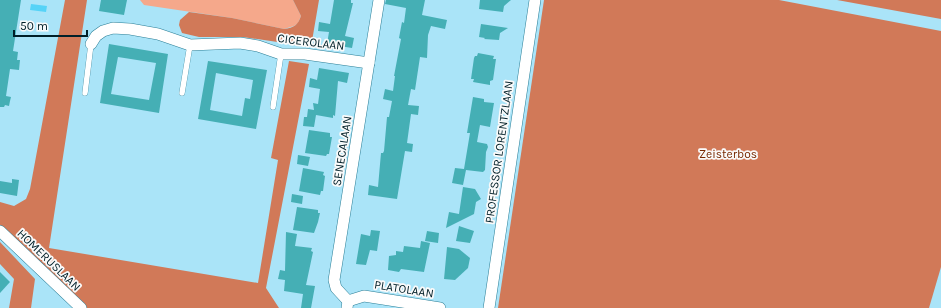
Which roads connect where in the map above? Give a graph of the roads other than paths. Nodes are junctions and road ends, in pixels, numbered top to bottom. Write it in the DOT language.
graph roads {
  1 [pos="379,0"];
  2 [pos="535,0"];
  3 [pos="91,44"];
  4 [pos="190,45"];
  5 [pos="282,54"];
  6 [pos="369,63"];
  7 [pos="85,93"];
  8 [pos="182,93"];
  9 [pos="273,107"];
  10 [pos="0,231"];
  11 [pos="347,305"];
  12 [pos="81,308"];
  13 [pos="440,308"];
  14 [pos="489,308"];
  1 -- 6 [label="street, SENECALAAN"];
  2 -- 14 [label="street, PROFESSOR LORENTZLAAN"];
  3 -- 4 [label="street, CICEROLAAN"];
  3 -- 7 [label="lane"];
  4 -- 5 [label="street, CICEROLAAN"];
  4 -- 8 [label="lane"];
  5 -- 6 [label="street, CICEROLAAN"];
  5 -- 9 [label="lane"];
  6 -- 11 [label="street, SENECALAAN"];
  10 -- 12 [label="street, HOMERUSLAAN"];
  11 -- 13 [label="street, PLATOLAAN"];
}
